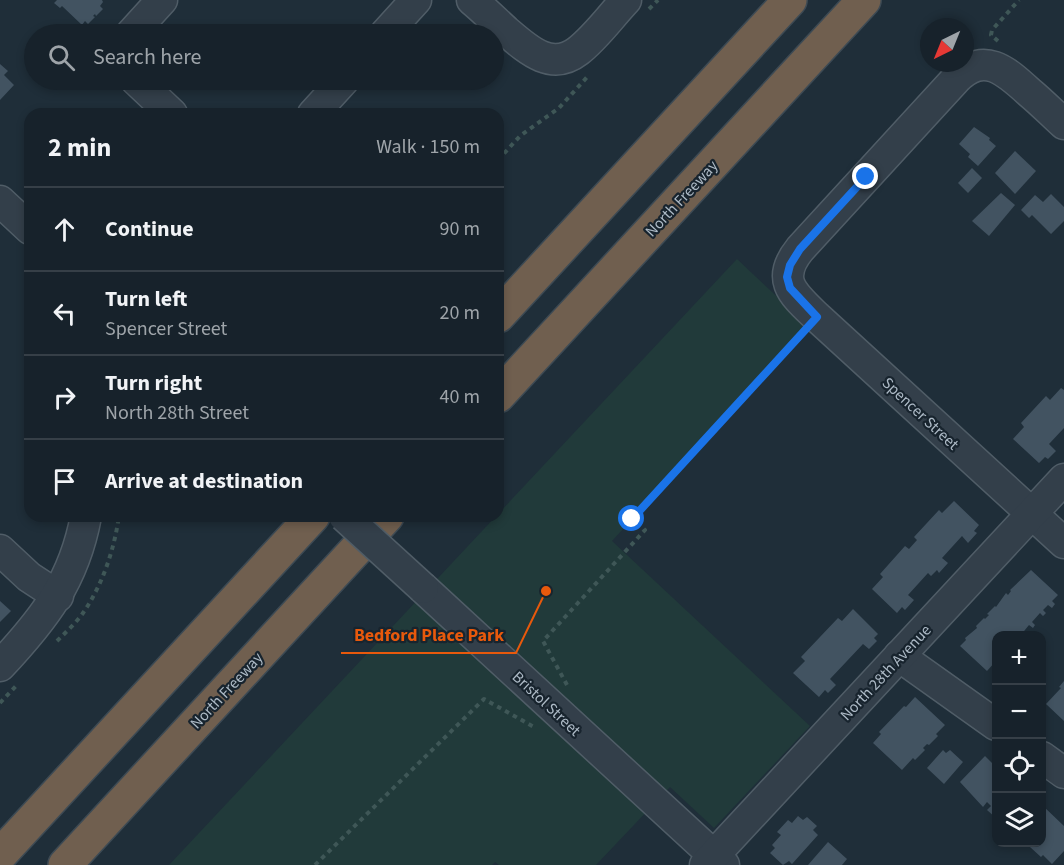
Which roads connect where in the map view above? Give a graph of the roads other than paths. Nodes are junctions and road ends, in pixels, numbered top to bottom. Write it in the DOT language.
graph roads {
  1 [pos="162,0"];
  2 [pos="416,0"];
  3 [pos="472,0"];
  4 [pos="626,0"];
  5 [pos="790,0"];
  6 [pos="864,0"];
  7 [pos="140,24"];
  8 [pos="394,24"];
  9 [pos="499,24"];
  10 [pos="504,28"];
  11 [pos="147,90"];
  12 [pos="335,90"];
  13 [pos="166,108"];
  14 [pos="318,108"];
  15 [pos="1064,124"];
  16 [pos="0,201"];
  17 [pos="24,223"];
  18 [pos="504,310"];
  19 [pos="504,390"];
  20 [pos="1064,479"];
  21 [pos="1032,514"];
  22 [pos="84,522"];
  23 [pos="307,522"];
  24 [pos="351,522"];
  25 [pos="381,522"];
  26 [pos="1064,543"];
  27 [pos="0,550"];
  28 [pos="58,596"];
  29 [pos="899,656"];
  30 [pos="0,666"];
  31 [pos="992,722"];
  32 [pos="1046,760"];
  33 [pos="1064,773"];
  34 [pos="0,855"];
  35 [pos="714,862"];
  36 [pos="65,865"];
  1 -- 7 [label="street"];
  2 -- 8 [label="street"];
  3 -- 9 [label="street"];
  4 -- 10 [label="street"];
  5 -- 18 [label="highway"];
  6 -- 19 [label="highway, North Freeway"];
  11 -- 13 [label="street"];
  12 -- 14 [label="street"];
  15 -- 21 [label="street, Spencer Street"];
  16 -- 17 [label="street"];
  20 -- 21 [label="street, North 28th Avenue"];
  21 -- 26 [label="street, Spencer Street"];
  21 -- 29 [label="street, North 28th Avenue"];
  22 -- 28 [label="street"];
  23 -- 34 [label="highway"];
  24 -- 35 [label="street, Bristol Street, bridge"];
  25 -- 36 [label="highway, North Freeway"];
  27 -- 28 [label="street"];
  28 -- 30 [label="street"];
  29 -- 31 [label="street"];
  29 -- 35 [label="street, North 28th Avenue"];
  32 -- 33 [label="street"];
}
